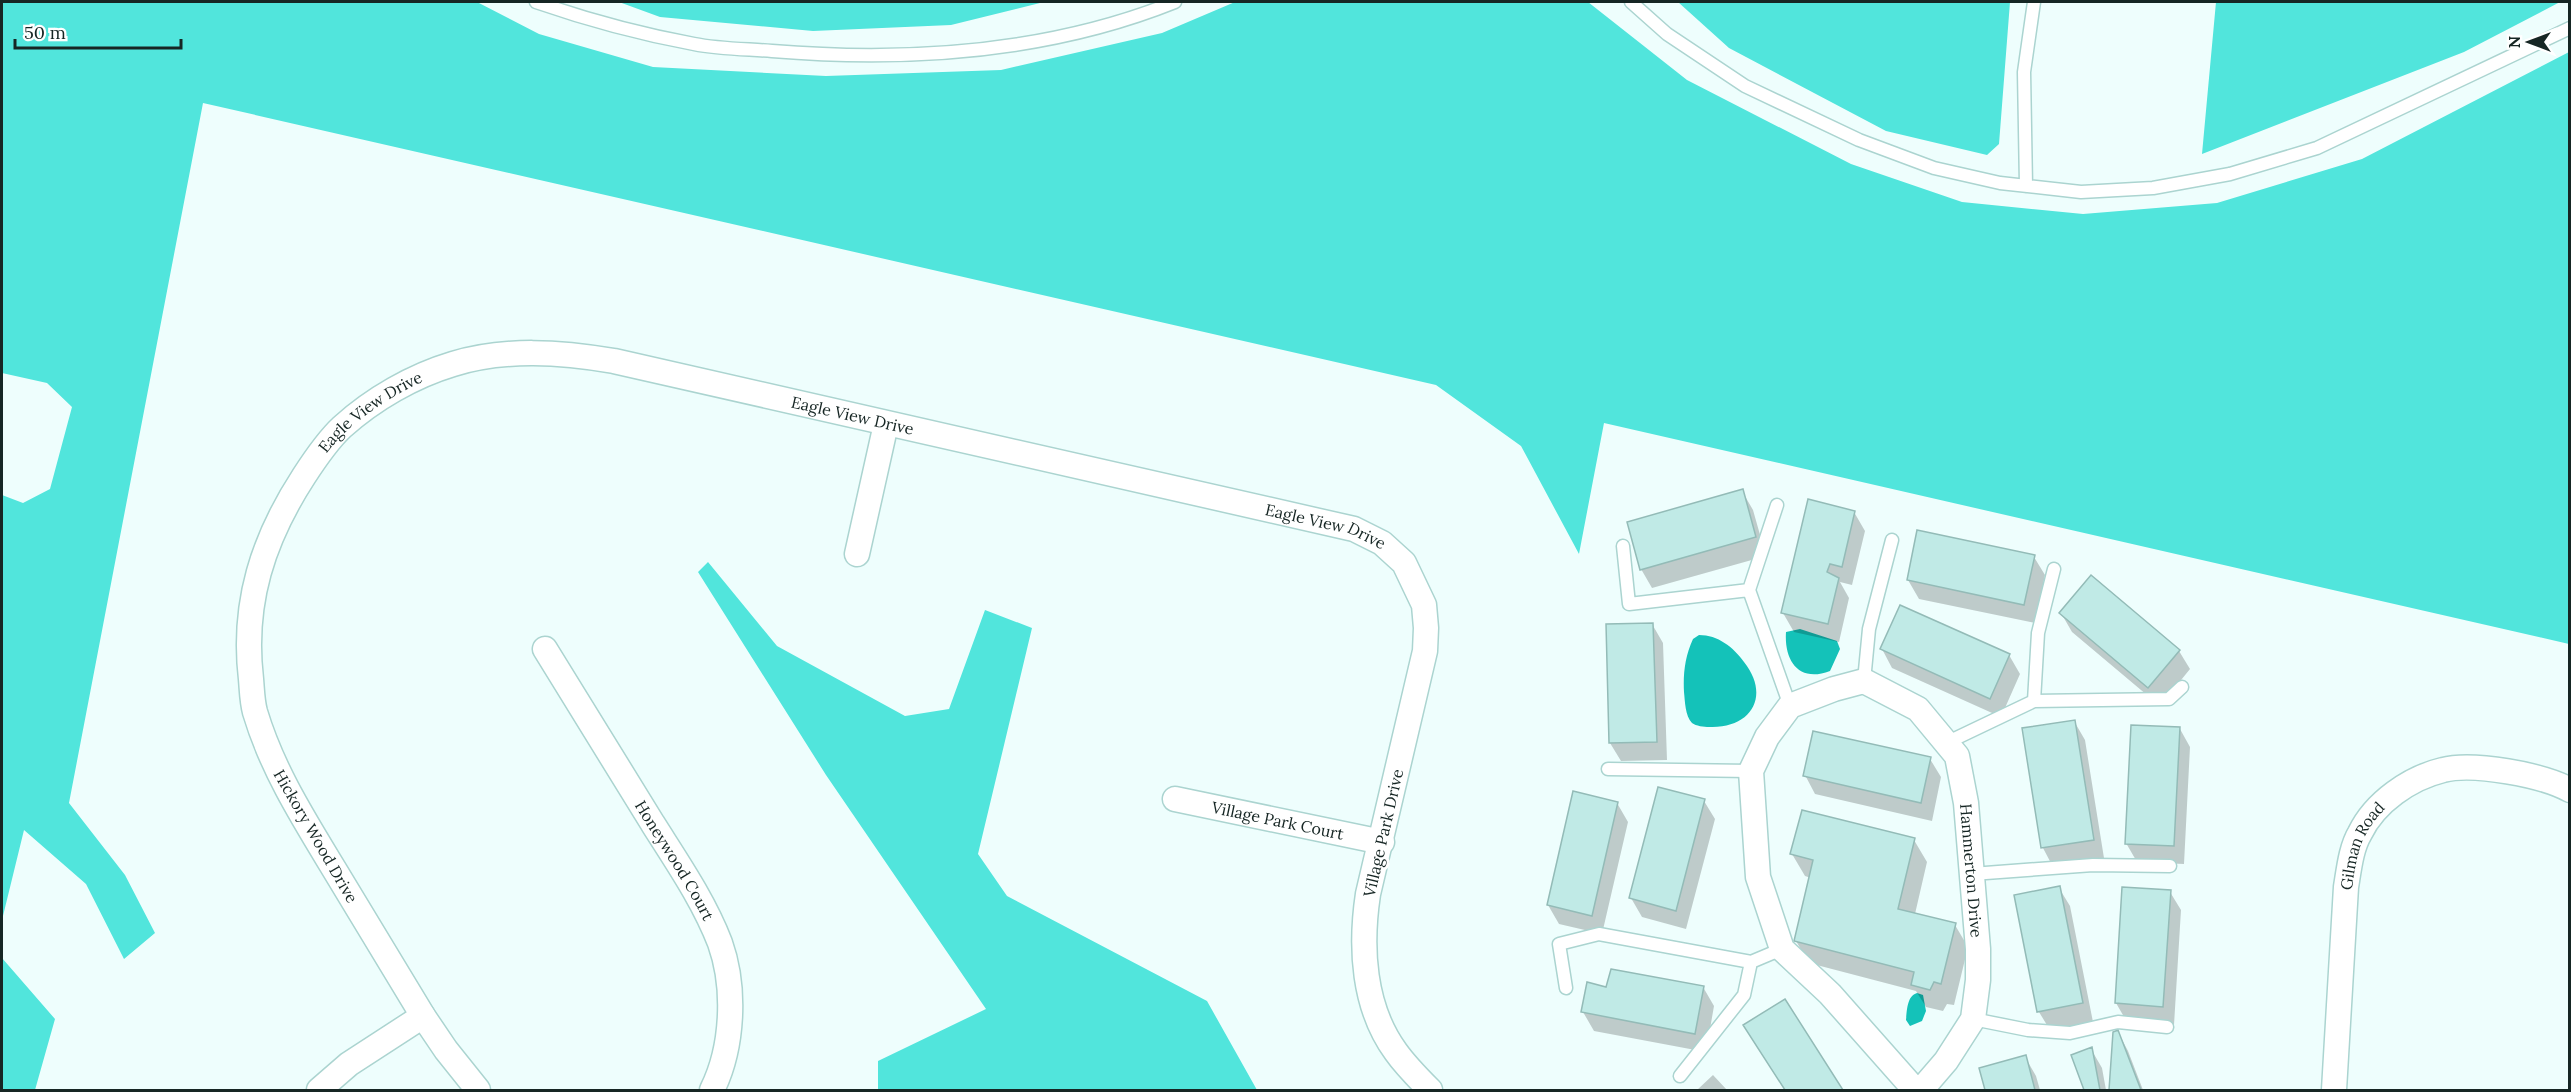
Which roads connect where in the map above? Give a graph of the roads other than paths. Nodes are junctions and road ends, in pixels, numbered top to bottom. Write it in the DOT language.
graph roads {
  1 [pos="536,2"];
  2 [pos="1175,2"];
  3 [pos="1631,2"];
  4 [pos="2034,2"];
  5 [pos="2570,28"];
  6 [pos="2026,186"];
  7 [pos="886,424"];
  8 [pos="317,457"];
  9 [pos="1777,505"];
  10 [pos="1892,540"];
  11 [pos="1623,546"];
  12 [pos="857,554"];
  13 [pos="1404,563"];
  14 [pos="2054,569"];
  15 [pos="1749,590"];
  16 [pos="545,649"];
  17 [pos="1864,681"];
  18 [pos="2182,687"];
  19 [pos="2034,701"];
  20 [pos="1790,706"];
  21 [pos="1946,743"];
  22 [pos="1608,769"];
  23 [pos="1750,771"];
  24 [pos="2570,790"];
  25 [pos="1175,799"];
  26 [pos="1382,842"];
  27 [pos="2170,866"];
  28 [pos="1972,874"];
  29 [pos="1782,949"];
  30 [pos="1751,962"];
  31 [pos="1566,988"];
  32 [pos="423,1016"];
  33 [pos="1973,1018"];
  34 [pos="2167,1027"];
  35 [pos="1680,1076"];
  36 [pos="318,1090"];
  37 [pos="478,1090"];
  38 [pos="712,1090"];
  39 [pos="1430,1090"];
  40 [pos="1915,1090"];
  41 [pos="1921,1090"];
  42 [pos="2334,1090"];
  1 -- 2 [label="lane"];
  3 -- 6 [label="lane"];
  4 -- 6 [label="lane"];
  5 -- 6 [label="lane"];
  7 -- 8 [label="street, Eagle View Drive"];
  7 -- 12 [label="street"];
  7 -- 13 [label="street, Eagle View Drive"];
  8 -- 32 [label="street, Hickory Wood Drive"];
  9 -- 15 [label="lane"];
  10 -- 17 [label="lane"];
  11 -- 15 [label="lane"];
  13 -- 26 [label="street, Village Park Drive"];
  14 -- 19 [label="lane"];
  15 -- 20 [label="lane"];
  16 -- 38 [label="street, Honeywood Court"];
  17 -- 20 [label="street"];
  17 -- 21 [label="street, Hammerton Drive"];
  18 -- 19 [label="lane"];
  19 -- 21 [label="lane"];
  20 -- 23 [label="street"];
  21 -- 28 [label="street, Hammerton Drive"];
  22 -- 23 [label="lane"];
  23 -- 29 [label="street"];
  24 -- 42 [label="street, Gilman Road"];
  25 -- 26 [label="street, Village Park Court"];
  26 -- 39 [label="street, Village Park Drive"];
  27 -- 28 [label="lane"];
  28 -- 33 [label="street, Hammerton Drive"];
  29 -- 30 [label="lane"];
  29 -- 40 [label="street"];
  30 -- 31 [label="lane"];
  30 -- 35 [label="lane"];
  32 -- 36 [label="street"];
  32 -- 37 [label="street, Hickory Wood Drive"];
  33 -- 34 [label="lane"];
  33 -- 41 [label="street, Hammerton Drive"];
}
